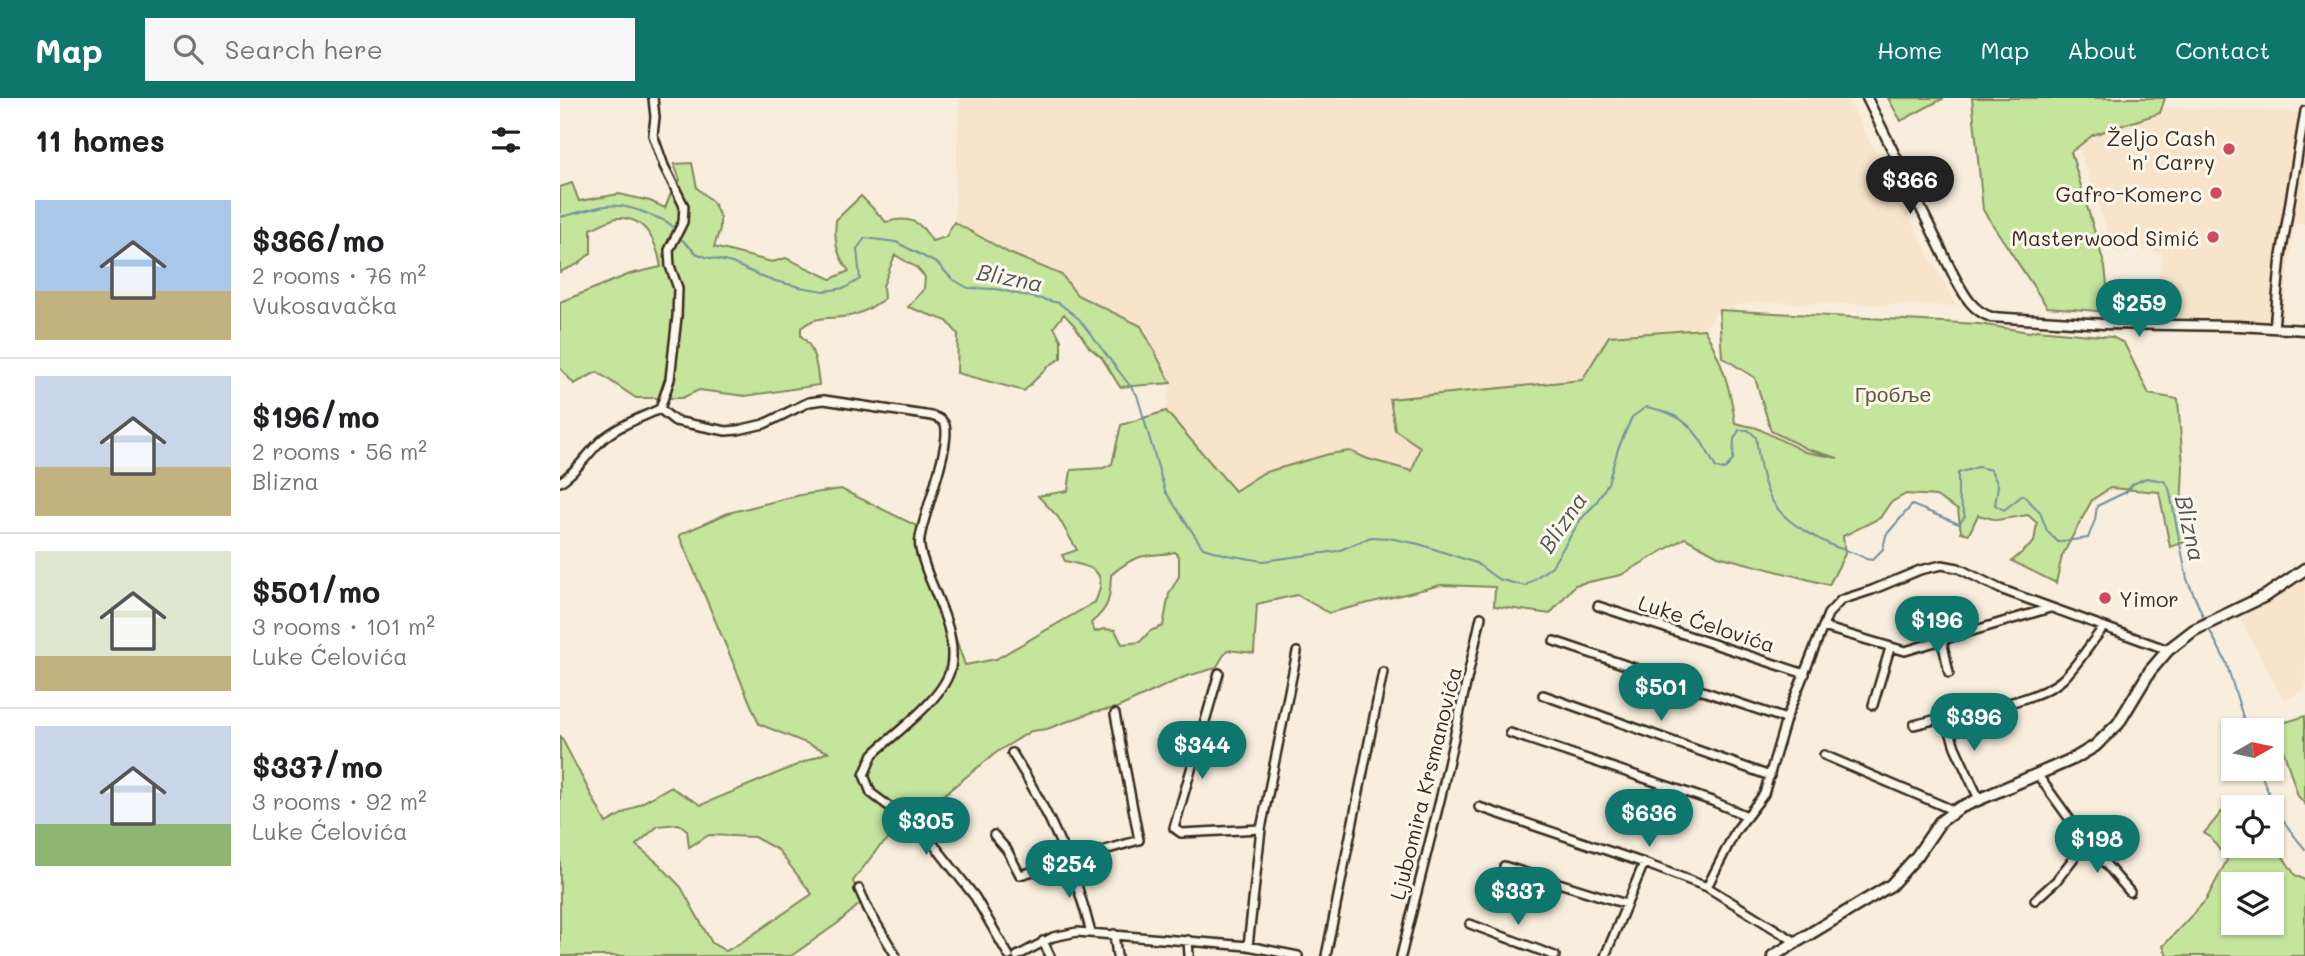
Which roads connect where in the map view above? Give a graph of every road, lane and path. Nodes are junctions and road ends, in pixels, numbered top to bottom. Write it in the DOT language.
graph roads {
  1 [pos="653,98"];
  2 [pos="1867,98"];
  3 [pos="2305,111"];
  4 [pos="2274,328"];
  5 [pos="2305,330"];
  6 [pos="660,409"];
  7 [pos="560,482"];
  8 [pos="2305,569"];
  9 [pos="1598,606"];
  10 [pos="2051,608"];
  11 [pos="1481,617"];
  12 [pos="1823,627"];
  13 [pos="2103,628"];
  14 [pos="1942,640"];
  15 [pos="1554,641"];
  16 [pos="1890,648"];
  17 [pos="2168,650"];
  18 [pos="1297,652"];
  19 [pos="1383,672"];
  20 [pos="1219,673"];
  21 [pos="1948,673"];
  22 [pos="1805,674"];
  23 [pos="1543,695"];
  24 [pos="1873,705"];
  25 [pos="1115,715"];
  26 [pos="1945,716"];
  27 [pos="1786,719"];
  28 [pos="1914,725"];
  29 [pos="1510,733"];
  30 [pos="1012,753"];
  31 [pos="1824,755"];
  32 [pos="2037,774"];
  33 [pos="1770,776"];
  34 [pos="1979,799"];
  35 [pos="1479,807"];
  36 [pos="1955,811"];
  37 [pos="1747,816"];
  38 [pos="1261,829"];
  39 [pos="994,835"];
  40 [pos="2084,839"];
  41 [pos="1070,861"];
  42 [pos="1644,863"];
  43 [pos="1504,866"];
  44 [pos="1707,887"];
  45 [pos="859,890"];
  46 [pos="2130,892"];
  47 [pos="2035,900"];
  48 [pos="1626,904"];
  49 [pos="1470,924"];
  50 [pos="1091,933"];
  51 [pos="1114,934"];
  52 [pos="1188,940"];
  53 [pos="1043,941"];
  54 [pos="1796,942"];
  55 [pos="1248,946"];
  56 [pos="1268,953"];
  57 [pos="1778,955"];
  58 [pos="896,956"];
  59 [pos="1009,956"];
  60 [pos="1017,956"];
  61 [pos="1050,956"];
  62 [pos="1117,956"];
  63 [pos="1189,956"];
  64 [pos="1298,956"];
  65 [pos="1326,956"];
  66 [pos="1401,956"];
  67 [pos="1555,956"];
  68 [pos="1605,956"];
  1 -- 6 [label="street"];
  2 -- 4 [label="street"];
  3 -- 4 [label="street"];
  4 -- 5 [label="street"];
  6 -- 7 [label="street"];
  6 -- 59 [label="street"];
  8 -- 17 [label="main road"];
  9 -- 22 [label="street, Luke Ćelovića"];
  10 -- 12 [label="street"];
  10 -- 13 [label="street"];
  10 -- 14 [label="street"];
  11 -- 66 [label="street, Ljubomira Krsmanovića"];
  12 -- 16 [label="street"];
  12 -- 22 [label="street"];
  13 -- 17 [label="street"];
  13 -- 26 [label="street"];
  14 -- 16 [label="street"];
  14 -- 21 [label="street"];
  15 -- 27 [label="street"];
  16 -- 24 [label="street"];
  17 -- 32 [label="main road"];
  18 -- 38 [label="street"];
  19 -- 65 [label="street"];
  20 -- 38 [label="street"];
  22 -- 27 [label="street"];
  23 -- 33 [label="street"];
  25 -- 41 [label="street"];
  26 -- 28 [label="street"];
  26 -- 34 [label="street"];
  27 -- 33 [label="street"];
  29 -- 37 [label="street"];
  30 -- 41 [label="street"];
  31 -- 36 [label="street"];
  32 -- 34 [label="main road"];
  32 -- 40 [label="street"];
  33 -- 37 [label="street"];
  34 -- 36 [label="main road"];
  35 -- 42 [label="street"];
  36 -- 54 [label="main road"];
  37 -- 44 [label="street"];
  38 -- 55 [label="street"];
  39 -- 41 [label="street"];
  40 -- 46 [label="street"];
  40 -- 47 [label="street"];
  41 -- 50 [label="street"];
  42 -- 44 [label="street"];
  42 -- 48 [label="street"];
  43 -- 48 [label="street"];
  44 -- 54 [label="street"];
  45 -- 58 [label="street"];
  48 -- 68 [label="street"];
  49 -- 67 [label="street"];
  50 -- 51 [label="street"];
  50 -- 53 [label="street"];
  51 -- 52 [label="street"];
  51 -- 62 [label="street"];
  52 -- 55 [label="street"];
  52 -- 63 [label="street"];
  53 -- 60 [label="street"];
  53 -- 61 [label="street"];
  54 -- 57 [label="main road"];
  55 -- 56 [label="street"];
  56 -- 64 [label="street"];
}
